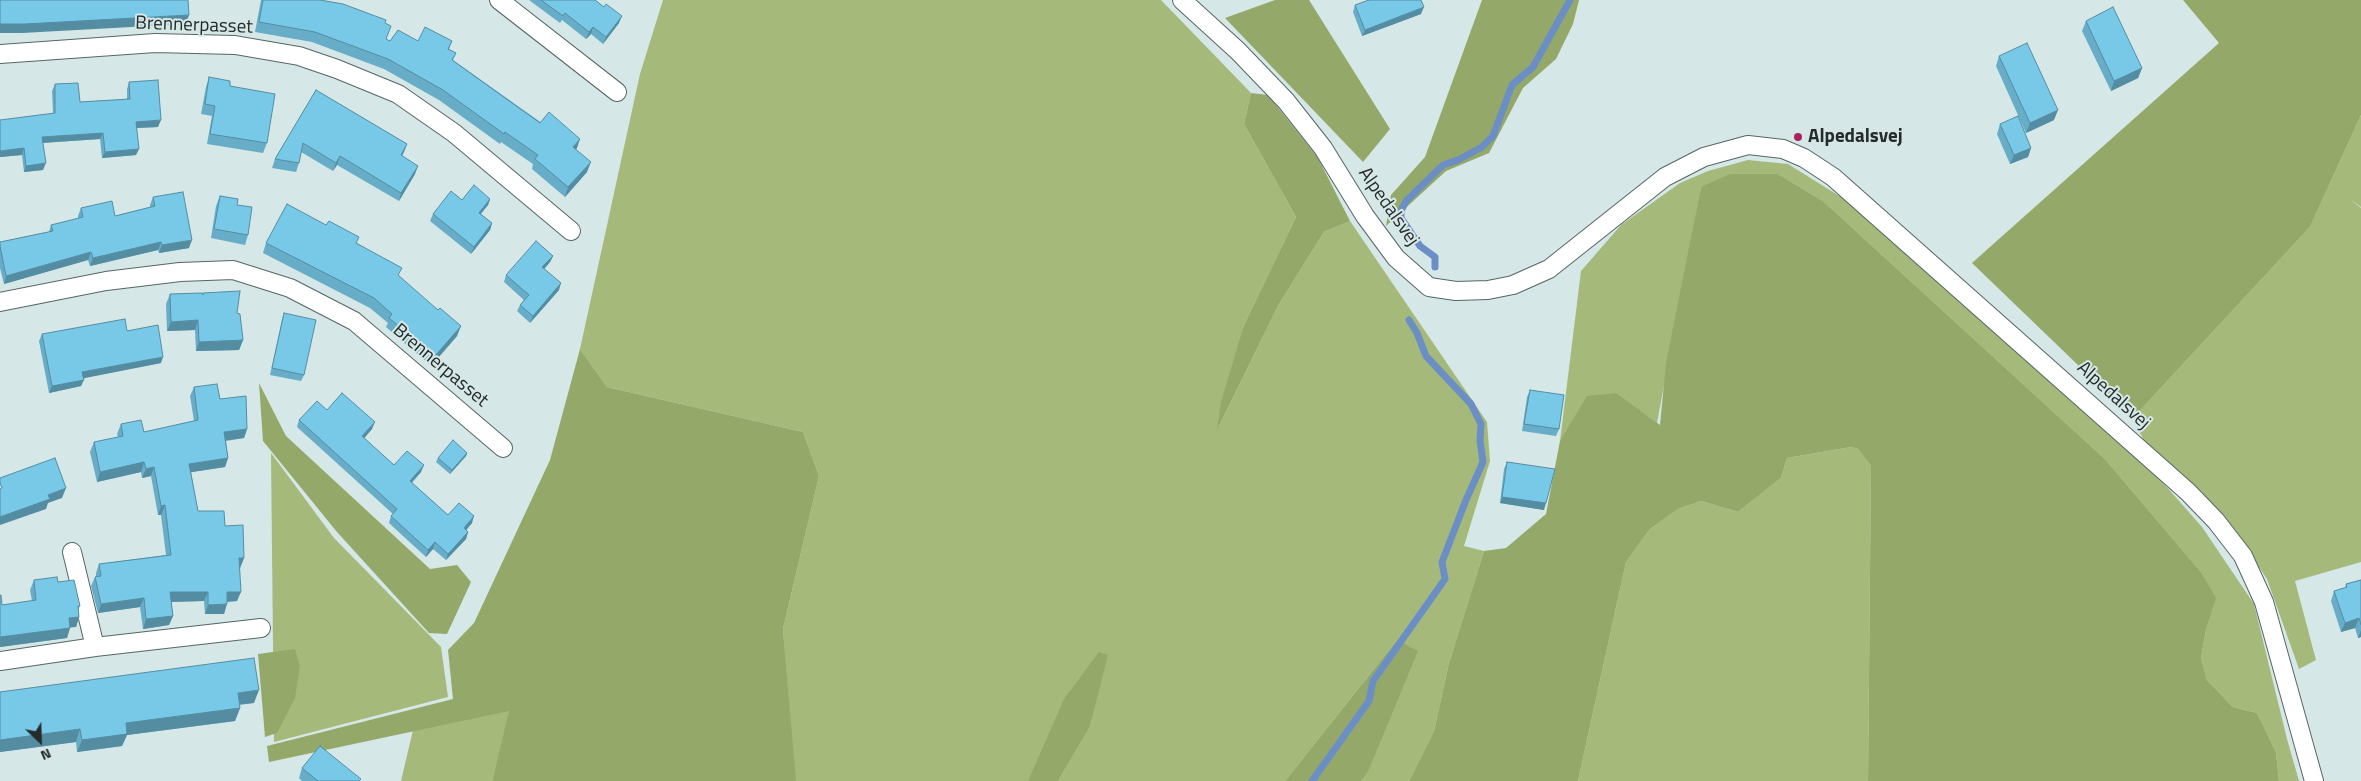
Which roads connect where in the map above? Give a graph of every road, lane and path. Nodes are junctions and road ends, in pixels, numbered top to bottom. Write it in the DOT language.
graph roads {
  1 [pos="499,0"];
  2 [pos="1182,0"];
  3 [pos="0,54"];
  4 [pos="617,92"];
  5 [pos="571,231"];
  6 [pos="0,302"];
  7 [pos="503,448"];
  8 [pos="72,552"];
  9 [pos="261,628"];
  10 [pos="95,647"];
  11 [pos="0,661"];
  12 [pos="2314,781"];
  1 -- 4 [label="street"];
  2 -- 12 [label="street, Alpedalsvej"];
  3 -- 5 [label="street, Brennerpasset"];
  6 -- 7 [label="street, Brennerpasset"];
  8 -- 10 [label="street"];
  9 -- 10 [label="street"];
  10 -- 11 [label="street"];
}
